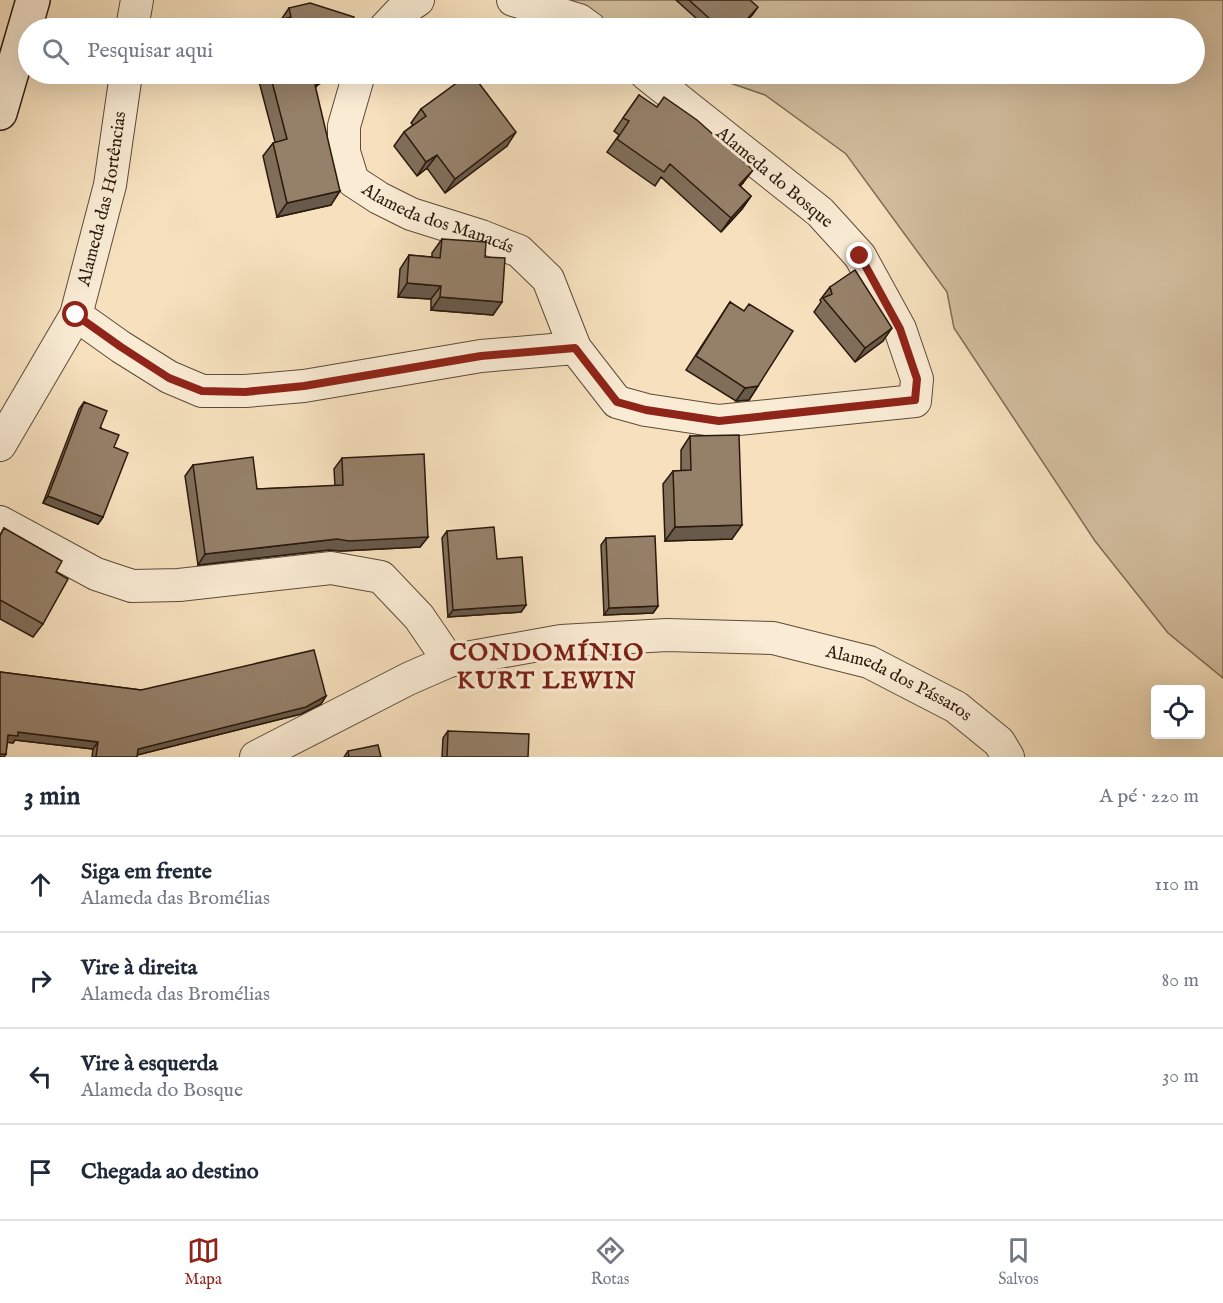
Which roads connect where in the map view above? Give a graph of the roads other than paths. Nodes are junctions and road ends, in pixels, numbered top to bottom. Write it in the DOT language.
graph roads {
  1 [pos="33,0"];
  2 [pos="137,0"];
  3 [pos="418,0"];
  4 [pos="513,0"];
  5 [pos="28,18"];
  6 [pos="134,18"];
  7 [pos="394,18"];
  8 [pos="572,18"];
  9 [pos="18,51"];
  10 [pos="125,84"];
  11 [pos="356,84"];
  12 [pos="659,84"];
  13 [pos="0,113"];
  14 [pos="76,315"];
  15 [pos="575,348"];
  16 [pos="0,446"];
  17 [pos="0,522"];
  18 [pos="449,661"];
  19 [pos="256,757"];
  20 [pos="1008,757"];
  1 -- 5 [label="main road"];
  2 -- 6 [label="street"];
  3 -- 7 [label="street"];
  4 -- 8 [label="street"];
  9 -- 13 [label="main road"];
  10 -- 14 [label="street, Alameda das Hortências"];
  11 -- 15 [label="street, Alameda dos Manacás"];
  12 -- 15 [label="street, Alameda do Bosque"];
  14 -- 15 [label="street"];
  14 -- 16 [label="street, Alameda das Hortências"];
  17 -- 18 [label="street"];
  18 -- 19 [label="street"];
  18 -- 20 [label="street, Alameda dos Pássaros"];
}
